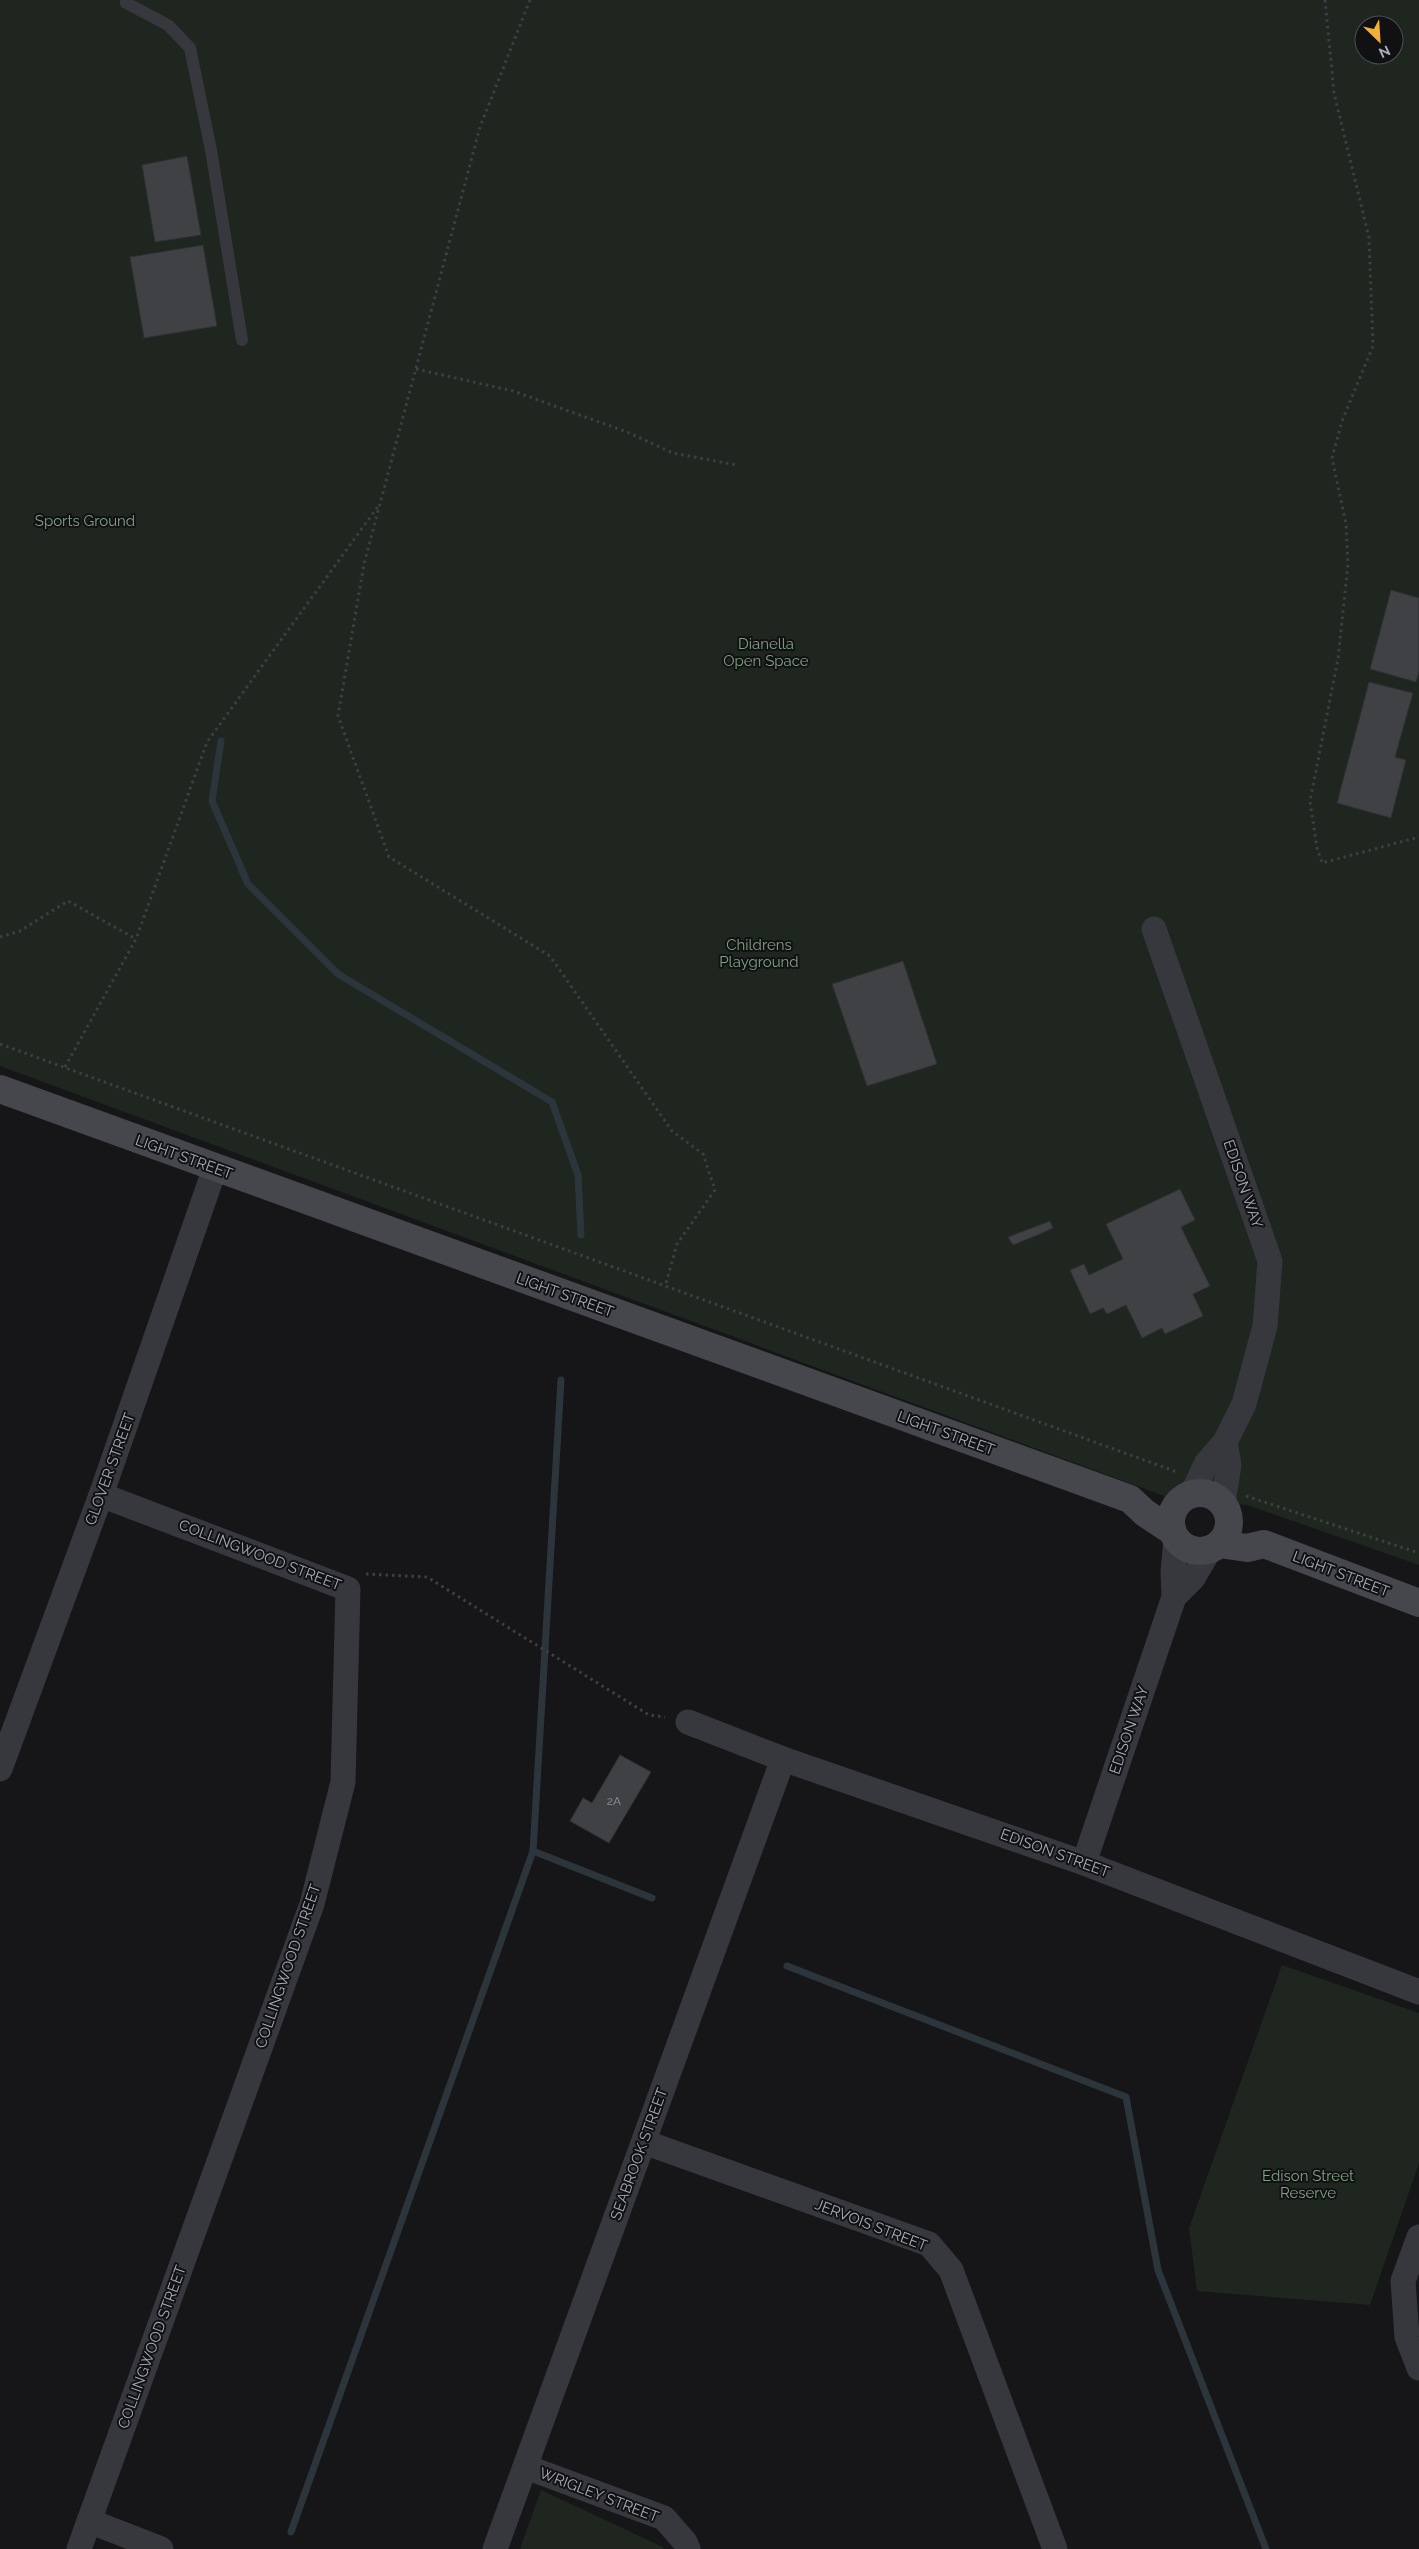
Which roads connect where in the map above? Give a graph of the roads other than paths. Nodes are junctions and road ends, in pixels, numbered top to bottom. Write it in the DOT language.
graph roads {
  1 [pos="126,0"];
  2 [pos="242,340"];
  3 [pos="1154,928"];
  4 [pos="0,1089"];
  5 [pos="215,1168"];
  6 [pos="1225,1442"];
  7 [pos="1189,1492"];
  8 [pos="101,1495"];
  9 [pos="1130,1499"];
  10 [pos="1225,1501"];
  11 [pos="1174,1535"];
  12 [pos="1264,1544"];
  13 [pos="1214,1547"];
  14 [pos="1174,1597"];
  15 [pos="1419,1603"];
  16 [pos="688,1722"];
  17 [pos="783,1759"];
  18 [pos="0,1768"];
  19 [pos="1084,1863"];
  20 [pos="1419,1992"];
  21 [pos="644,2142"];
  22 [pos="1419,2237"];
  23 [pos="1419,2368"];
  24 [pos="526,2467"];
  25 [pos="89,2522"];
  26 [pos="79,2549"];
  27 [pos="161,2549"];
  28 [pos="495,2549"];
  29 [pos="688,2549"];
  30 [pos="1055,2549"];
  1 -- 2 [label="lane"];
  3 -- 6 [label="street, EDISON WAY"];
  4 -- 5 [label="street, LIGHT STREET"];
  5 -- 8 [label="street, GLOVER STREET"];
  5 -- 9 [label="street, LIGHT STREET"];
  6 -- 7 [label="street, EDISON WAY"];
  6 -- 10 [label="street"];
  7 -- 9 [label="street, LIGHT STREET"];
  7 -- 10 [label="street"];
  7 -- 11 [label="street"];
  8 -- 18 [label="street, GLOVER STREET"];
  8 -- 25 [label="street, COLLINGWOOD STREET"];
  9 -- 11 [label="street, LIGHT STREET"];
  10 -- 12 [label="street, LIGHT STREET"];
  10 -- 13 [label="street"];
  11 -- 13 [label="street"];
  11 -- 14 [label="street, EDISON WAY"];
  12 -- 13 [label="street, LIGHT STREET"];
  12 -- 15 [label="street, LIGHT STREET"];
  13 -- 14 [label="street, EDISON WAY"];
  14 -- 19 [label="street, EDISON WAY"];
  16 -- 17 [label="street, EDISON STREET"];
  17 -- 19 [label="street, EDISON STREET"];
  17 -- 21 [label="street, SEABROOK STREET"];
  19 -- 20 [label="street, EDISON STREET"];
  21 -- 24 [label="street, SEABROOK STREET"];
  21 -- 30 [label="street, JERVOIS STREET"];
  22 -- 23 [label="street"];
  24 -- 28 [label="street, SEABROOK STREET"];
  24 -- 29 [label="street, WRIGLEY STREET"];
  25 -- 26 [label="street, COLLINGWOOD STREET"];
  25 -- 27 [label="street"];
}
